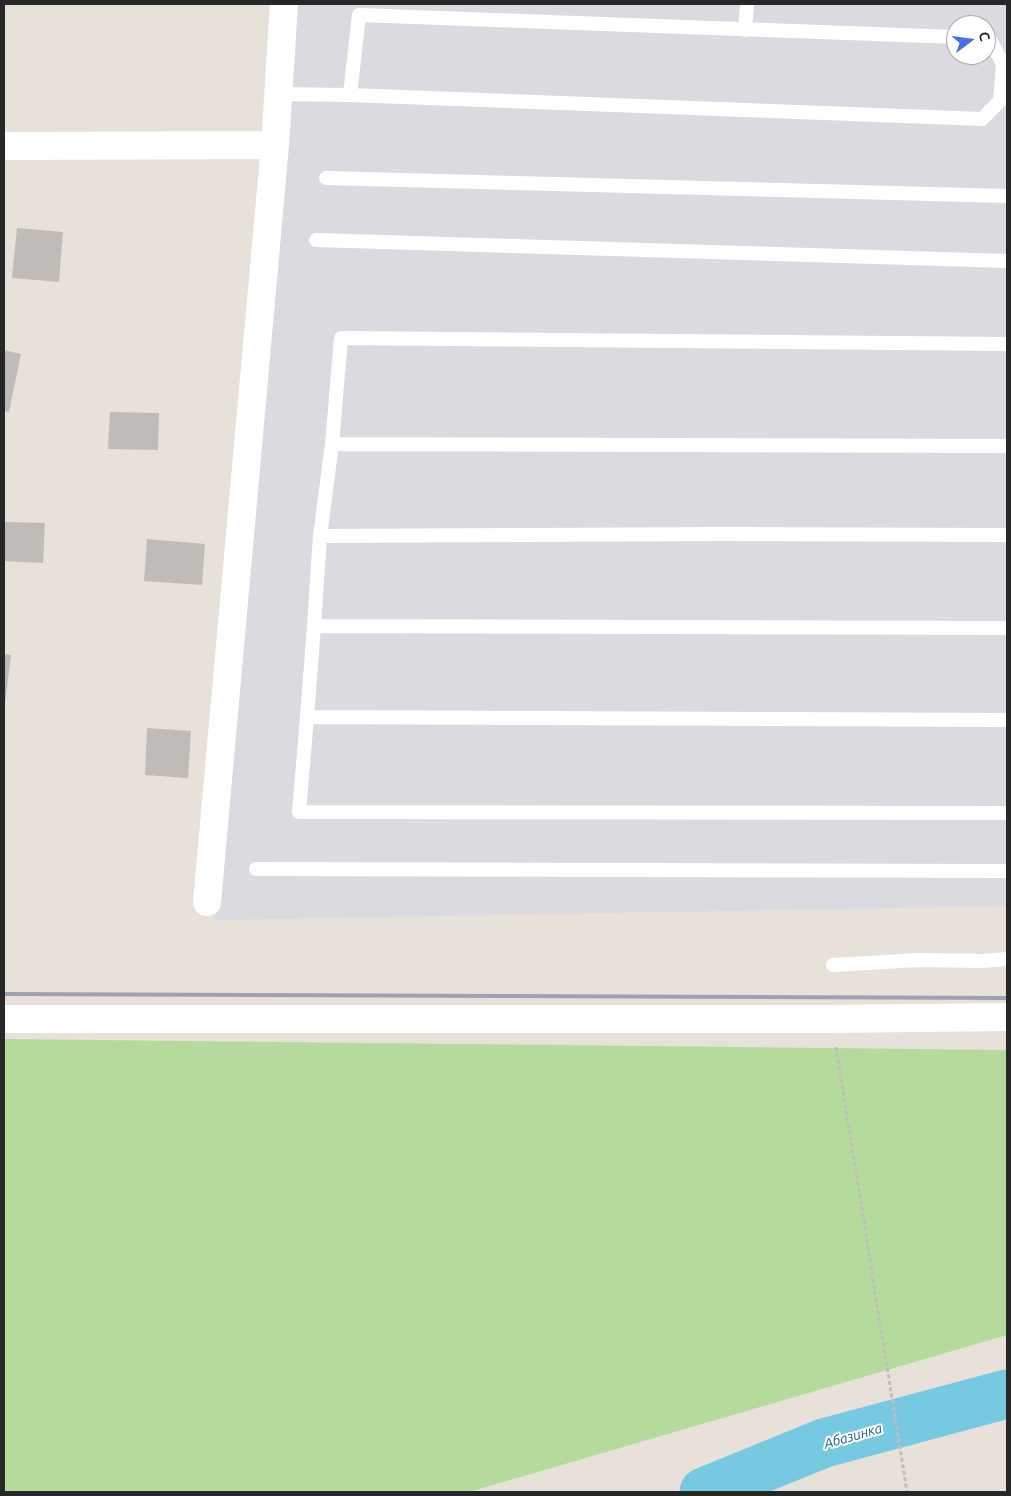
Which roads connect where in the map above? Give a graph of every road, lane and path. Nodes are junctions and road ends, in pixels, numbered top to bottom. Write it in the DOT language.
graph roads {
  1 [pos="284,4"];
  2 [pos="747,4"];
  3 [pos="745,30"];
  4 [pos="946,38"];
  5 [pos="996,51"];
  6 [pos="278,94"];
  7 [pos="350,96"];
  8 [pos="274,145"];
  9 [pos="4,146"];
  10 [pos="326,178"];
  11 [pos="1007,196"];
  12 [pos="316,240"];
  13 [pos="1007,261"];
  14 [pos="1007,344"];
  15 [pos="332,444"];
  16 [pos="1007,446"];
  17 [pos="320,536"];
  18 [pos="1007,536"];
  19 [pos="314,626"];
  20 [pos="1007,628"];
  21 [pos="306,717"];
  22 [pos="1007,720"];
  23 [pos="1007,812"];
  24 [pos="256,869"];
  25 [pos="1007,871"];
  26 [pos="206,902"];
  27 [pos="1007,959"];
  28 [pos="833,965"];
  29 [pos="1007,1017"];
  30 [pos="4,1019"];
  31 [pos="831,1019"];
  32 [pos="907,1492"];
  1 -- 6 [label="street"];
  2 -- 3 [label="lane"];
  3 -- 4 [label="lane"];
  3 -- 7 [label="lane"];
  5 -- 7 [label="lane"];
  6 -- 7 [label="lane"];
  6 -- 8 [label="street"];
  8 -- 9 [label="street"];
  8 -- 26 [label="street"];
  10 -- 11 [label="lane"];
  12 -- 13 [label="lane"];
  14 -- 15 [label="lane"];
  15 -- 16 [label="lane"];
  15 -- 17 [label="lane"];
  17 -- 18 [label="lane"];
  17 -- 19 [label="lane"];
  19 -- 20 [label="lane"];
  19 -- 21 [label="lane"];
  21 -- 22 [label="lane"];
  21 -- 23 [label="lane"];
  24 -- 25 [label="lane"];
  27 -- 28 [label="lane"];
  29 -- 31 [label="street"];
  30 -- 31 [label="street"];
  31 -- 32 [label="path"];
}
